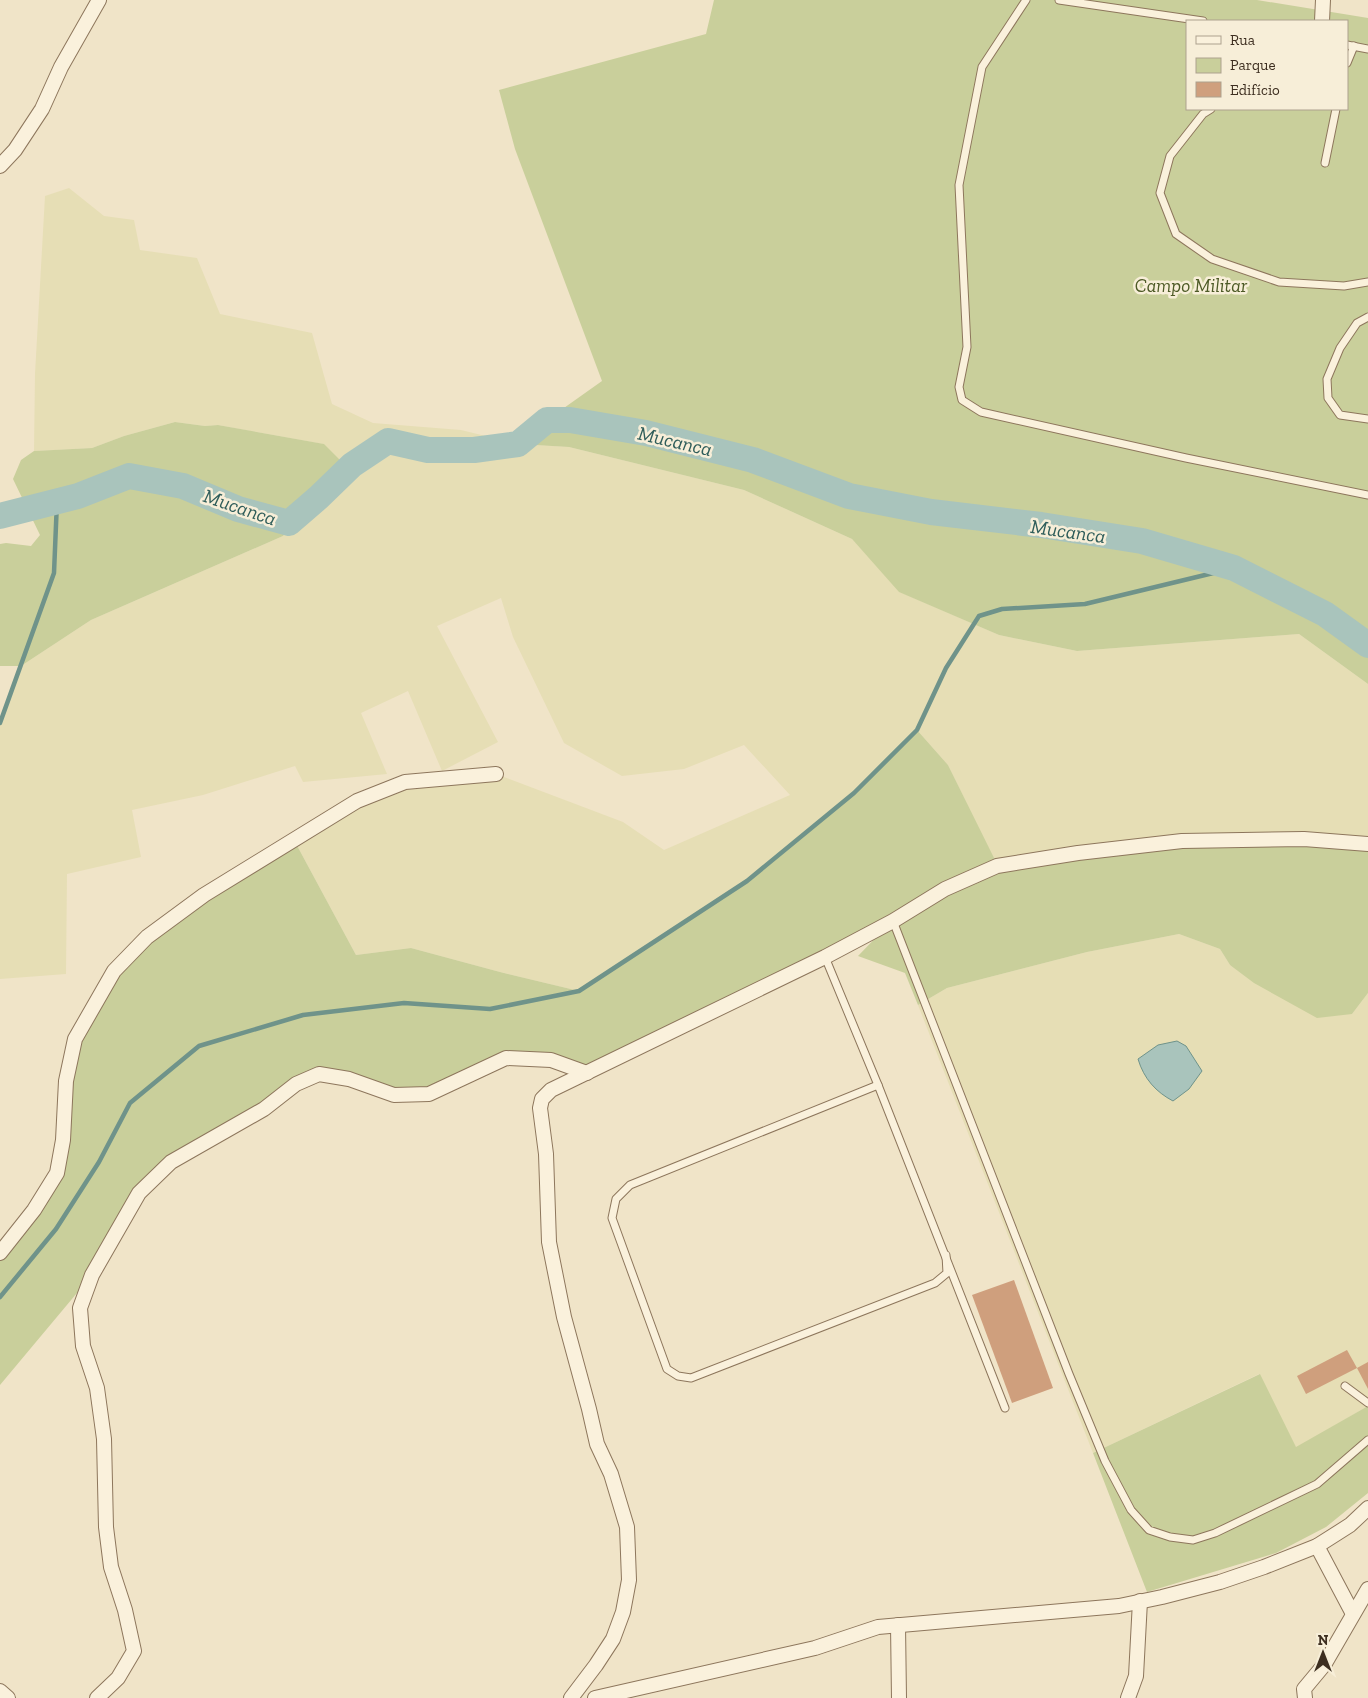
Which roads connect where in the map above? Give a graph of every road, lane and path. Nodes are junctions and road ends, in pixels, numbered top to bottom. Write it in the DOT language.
graph roads {
  1 [pos="99,0"];
  2 [pos="1026,0"];
  3 [pos="1060,0"];
  4 [pos="1323,0"];
  5 [pos="1196,20"];
  6 [pos="1322,20"];
  7 [pos="1350,46"];
  8 [pos="1368,49"];
  9 [pos="1209,110"];
  10 [pos="1336,110"];
  11 [pos="1325,162"];
  12 [pos="0,166"];
  13 [pos="1368,282"];
  14 [pos="1368,317"];
  15 [pos="1368,419"];
  16 [pos="1368,495"];
  17 [pos="496,774"];
  18 [pos="1368,844"];
  19 [pos="893,921"];
  20 [pos="825,957"];
  21 [pos="587,1073"];
  22 [pos="878,1085"];
  23 [pos="0,1253"];
  24 [pos="946,1256"];
  25 [pos="1345,1386"];
  26 [pos="1368,1403"];
  27 [pos="1005,1408"];
  28 [pos="1368,1440"];
  29 [pos="1368,1508"];
  30 [pos="1317,1546"];
  31 [pos="1368,1589"];
  32 [pos="1140,1602"];
  33 [pos="1354,1614"];
  34 [pos="898,1625"];
  35 [pos="0,1691"];
  36 [pos="8,1698"];
  37 [pos="96,1698"];
  38 [pos="571,1698"];
  39 [pos="595,1698"];
  40 [pos="900,1698"];
  41 [pos="1128,1698"];
  42 [pos="1305,1698"];
  1 -- 12 [label="street"];
  2 -- 16 [label="lane"];
  3 -- 5 [label="lane"];
  4 -- 6 [label="street"];
  7 -- 8 [label="lane"];
  9 -- 13 [label="lane"];
  10 -- 11 [label="lane"];
  14 -- 15 [label="lane"];
  17 -- 23 [label="street"];
  18 -- 19 [label="street"];
  19 -- 20 [label="street"];
  19 -- 28 [label="lane"];
  20 -- 21 [label="street"];
  20 -- 22 [label="lane"];
  21 -- 37 [label="street"];
  21 -- 38 [label="street"];
  22 -- 24 [label="lane"];
  22 -- 24 [label="lane"];
  24 -- 27 [label="lane"];
  25 -- 26 [label="lane"];
  29 -- 30 [label="street"];
  30 -- 32 [label="street"];
  30 -- 33 [label="street"];
  31 -- 33 [label="street"];
  32 -- 34 [label="street"];
  32 -- 41 [label="street"];
  33 -- 42 [label="street"];
  34 -- 39 [label="street"];
  34 -- 40 [label="street"];
  35 -- 36 [label="street"];
}
